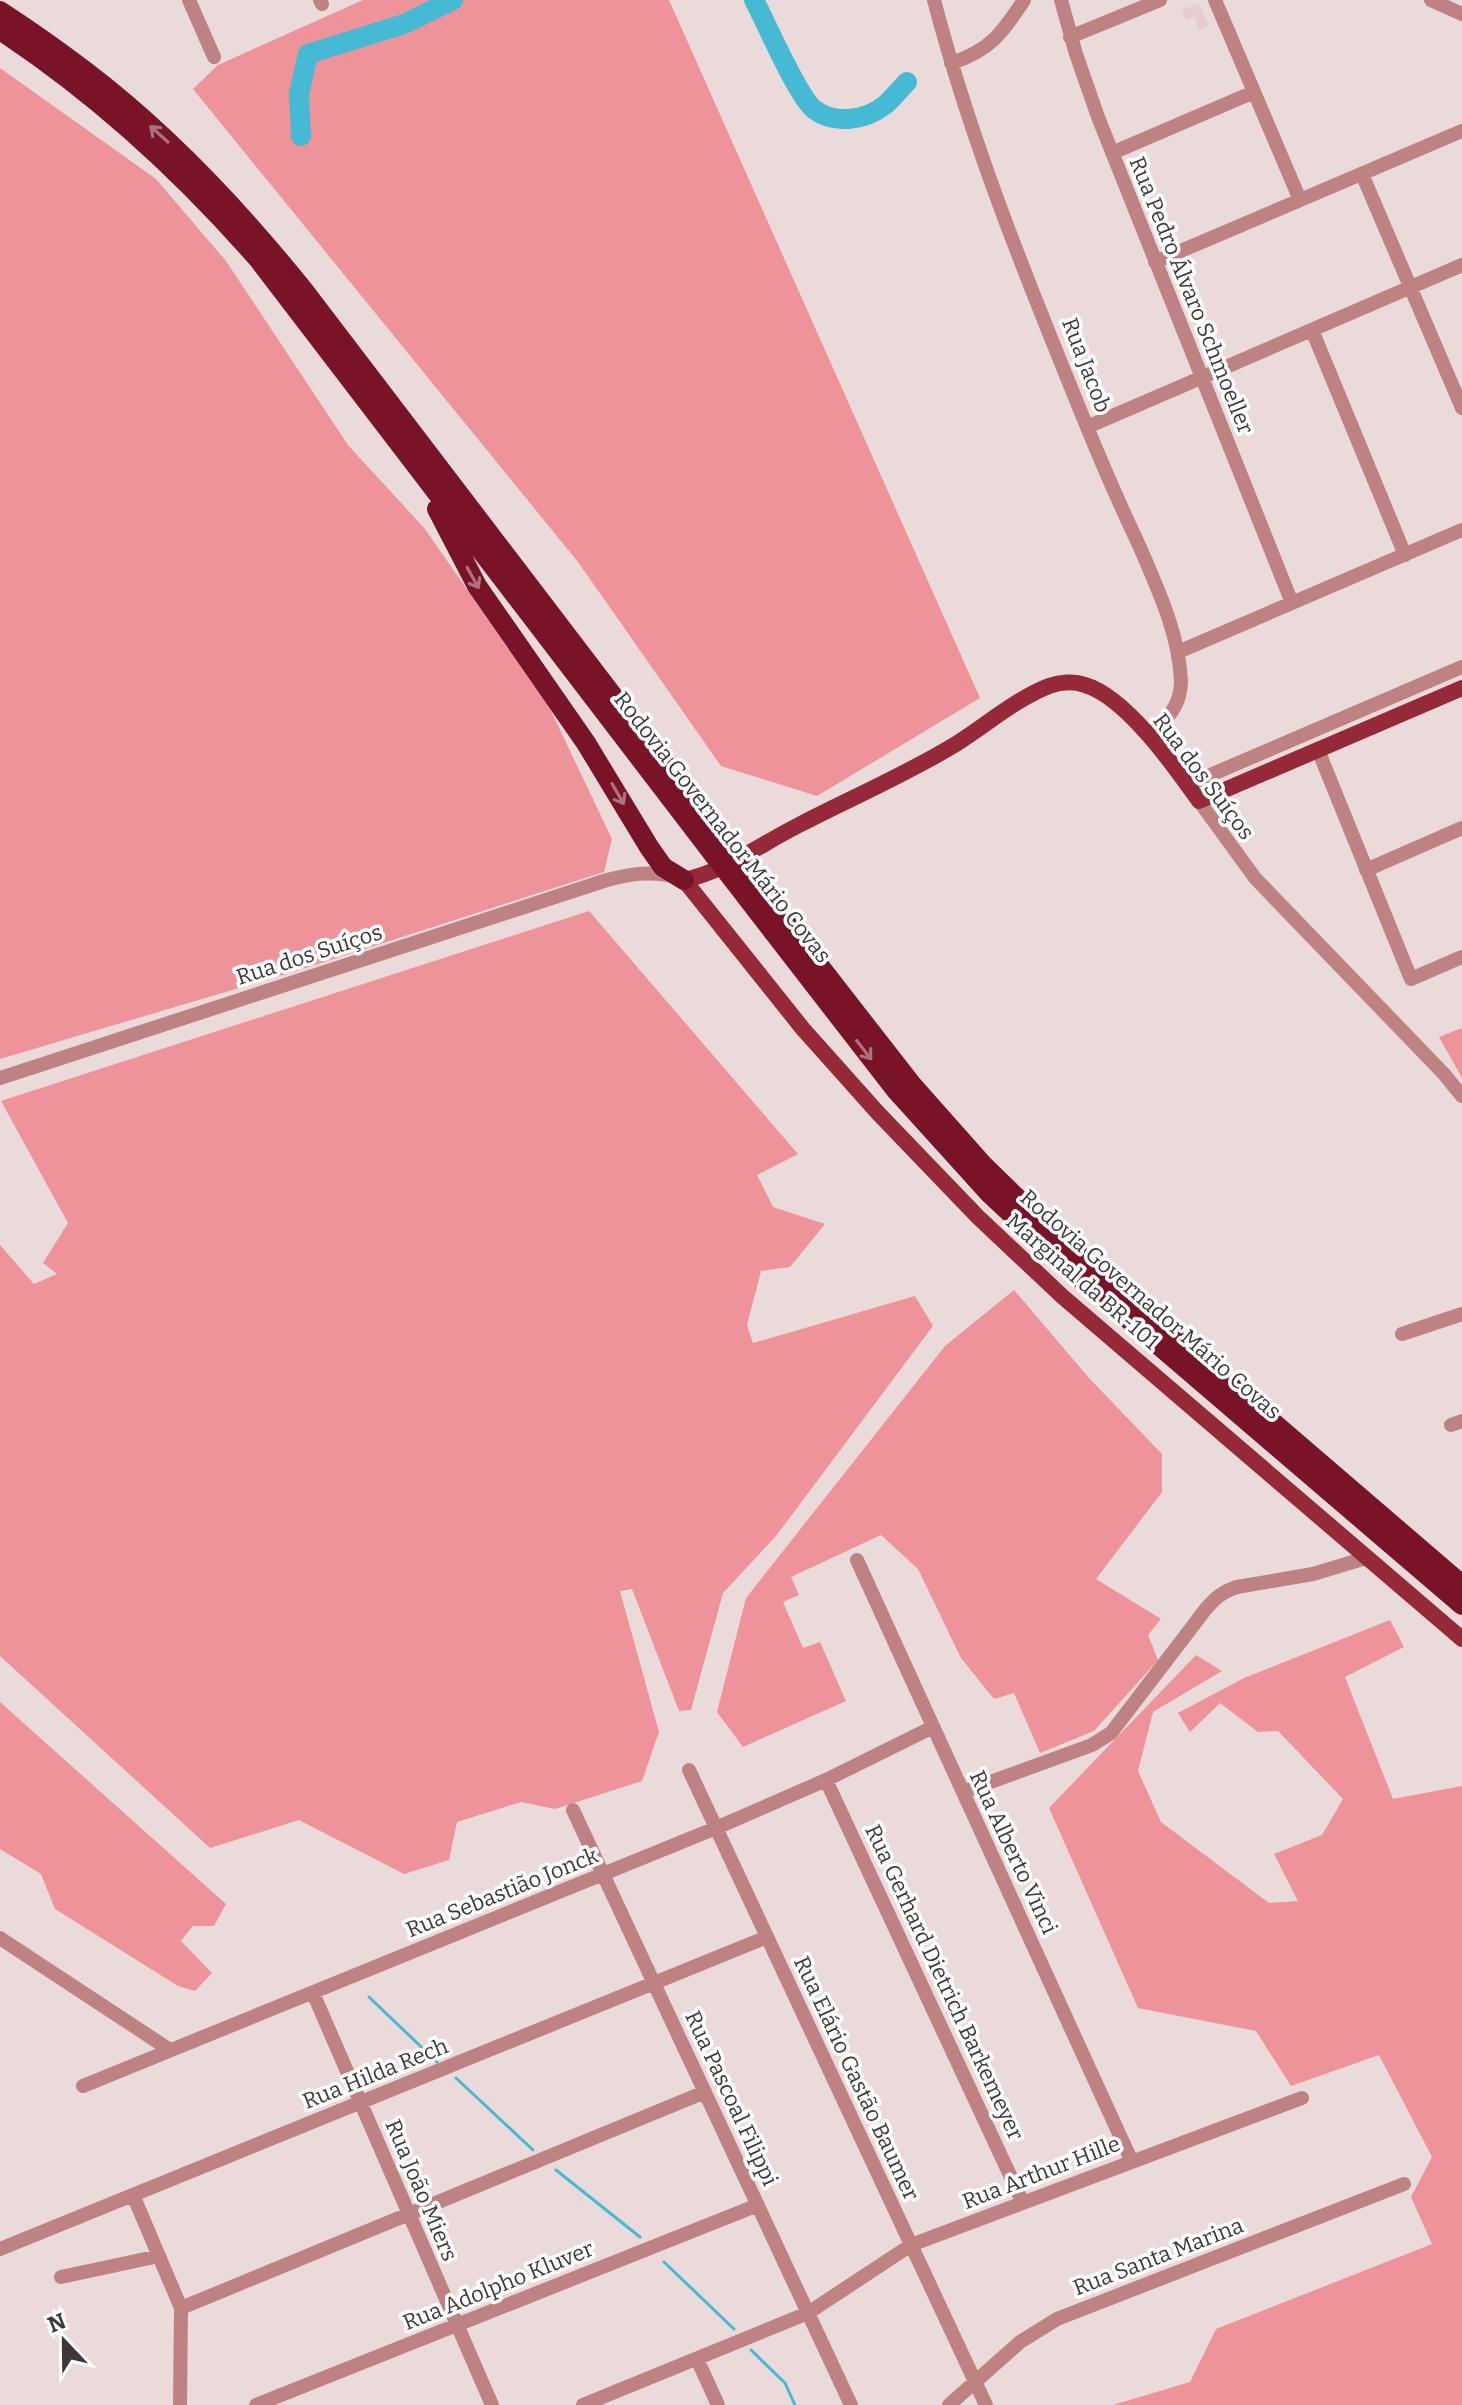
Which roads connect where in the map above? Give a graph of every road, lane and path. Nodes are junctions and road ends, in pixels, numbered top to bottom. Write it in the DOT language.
graph roads {
  1 [pos="189,0"];
  2 [pos="934,0"];
  3 [pos="1024,0"];
  4 [pos="1061,0"];
  5 [pos="1160,0"];
  6 [pos="1215,0"];
  7 [pos="1431,0"];
  8 [pos="0,11"];
  9 [pos="1462,14"];
  10 [pos="0,30"];
  11 [pos="1070,37"];
  12 [pos="214,57"];
  13 [pos="951,63"];
  14 [pos="1254,92"];
  15 [pos="1462,131"];
  16 [pos="1112,153"];
  17 [pos="1362,174"];
  18 [pos="1300,200"];
  19 [pos="1155,262"];
  20 [pos="1462,265"];
  21 [pos="1410,287"];
  22 [pos="1312,330"];
  23 [pos="1202,378"];
  24 [pos="1461,404"];
  25 [pos="1087,427"];
  26 [pos="411,459"];
  27 [pos="1462,530"];
  28 [pos="1405,555"];
  29 [pos="1292,603"];
  30 [pos="1178,652"];
  31 [pos="1462,667"];
  32 [pos="1462,688"];
  33 [pos="1149,736"];
  34 [pos="1318,750"];
  35 [pos="1187,785"];
  36 [pos="1199,801"];
  37 [pos="1462,828"];
  38 [pos="649,847"];
  39 [pos="721,851"];
  40 [pos="1366,870"];
  41 [pos="632,873"];
  42 [pos="737,873"];
  43 [pos="684,880"];
  44 [pos="1462,957"];
  45 [pos="0,1078"];
  46 [pos="1462,1096"];
  47 [pos="1462,1314"];
  48 [pos="1402,1334"];
  49 [pos="1366,1558"];
  50 [pos="857,1560"];
  51 [pos="1462,1585"];
  52 [pos="1462,1605"];
  53 [pos="1462,1639"];
  54 [pos="933,1727"];
  55 [pos="689,1770"];
  56 [pos="826,1780"];
  57 [pos="963,1792"];
  58 [pos="573,1810"];
  59 [pos="716,1828"];
  60 [pos="603,1874"];
  61 [pos="767,1937"];
  62 [pos="0,1938"];
  63 [pos="654,1983"];
  64 [pos="313,1993"];
  65 [pos="170,2050"];
  66 [pos="83,2086"];
  67 [pos="705,2092"];
  68 [pos="1302,2098"];
  69 [pos="360,2102"];
  70 [pos="1132,2162"];
  71 [pos="1404,2184"];
  72 [pos="133,2195"];
  73 [pos="1023,2203"];
  74 [pos="758,2205"];
  75 [pos="409,2214"];
  76 [pos="911,2245"];
  77 [pos="0,2249"];
  78 [pos="159,2256"];
  79 [pos="61,2277"];
  80 [pos="181,2308"];
  81 [pos="808,2313"];
  82 [pos="457,2325"];
  83 [pos="697,2359"];
  84 [pos="975,2382"];
  85 [pos="180,2405"];
  86 [pos="256,2405"];
  87 [pos="492,2405"];
  88 [pos="583,2405"];
  89 [pos="718,2405"];
  90 [pos="851,2405"];
  91 [pos="949,2405"];
  92 [pos="986,2405"];
  1 -- 12 [label="street"];
  2 -- 13 [label="street, Rua Jacob"];
  3 -- 13 [label="street"];
  4 -- 11 [label="street, Rua Pedro Álvaro Schmoeller"];
  5 -- 11 [label="street"];
  6 -- 14 [label="street"];
  7 -- 9 [label="street"];
  39 -- 8 [label="highway, Rodovia Governador Mário Covas, one-way"];
  10 -- 26 [label="highway, Rodovia Governador Mário Covas"];
  11 -- 16 [label="street, Rua Pedro Álvaro Schmoeller"];
  13 -- 25 [label="street, Rua Jacob"];
  14 -- 16 [label="street"];
  14 -- 18 [label="street"];
  15 -- 17 [label="street"];
  16 -- 19 [label="street, Rua Pedro Álvaro Schmoeller"];
  17 -- 18 [label="street"];
  17 -- 21 [label="street"];
  18 -- 19 [label="street"];
  19 -- 23 [label="street, Rua Pedro Álvaro Schmoeller"];
  20 -- 21 [label="street"];
  21 -- 22 [label="street"];
  21 -- 24 [label="street"];
  22 -- 23 [label="street"];
  22 -- 28 [label="street"];
  23 -- 25 [label="street"];
  23 -- 29 [label="street, Rua Pedro Álvaro Schmoeller"];
  25 -- 30 [label="street, Rua Jacob"];
  26 -- 38 [label="highway, one-way"];
  26 -- 39 [label="highway, Rodovia Governador Mário Covas"];
  27 -- 28 [label="street"];
  28 -- 29 [label="street"];
  29 -- 30 [label="street"];
  30 -- 33 [label="street, Rua Jacob"];
  31 -- 35 [label="street"];
  32 -- 34 [label="main road"];
  33 -- 35 [label="main road, Rua dos Suíços"];
  33 -- 43 [label="main road, Rua dos Suíços"];
  34 -- 36 [label="main road"];
  34 -- 40 [label="street"];
  35 -- 36 [label="main road, Rua dos Suíços"];
  36 -- 46 [label="street, Rua dos Suíços"];
  37 -- 40 [label="street"];
  38 -- 41 [label="street"];
  38 -- 43 [label="highway"];
  39 -- 42 [label="highway, Rodovia Governador Mário Covas, bridge"];
  40 -- 44 [label="street"];
  41 -- 43 [label="street, Rua dos Suíços"];
  41 -- 45 [label="street, Rua dos Suíços"];
  42 -- 51 [label="highway, Rodovia Governador Mário Covas"];
  42 -- 52 [label="highway, Rodovia Governador Mário Covas, one-way"];
  43 -- 49 [label="main road, Marginal da BR-101"];
  47 -- 48 [label="street"];
  49 -- 53 [label="main road, Marginal da BR-101"];
  49 -- 57 [label="street"];
  50 -- 54 [label="street, Rua Alberto Vinci"];
  54 -- 56 [label="street, Rua Sebastião Jonck"];
  54 -- 57 [label="street, Rua Alberto Vinci"];
  55 -- 59 [label="street, Rua Elário Gastão Baumer"];
  56 -- 59 [label="street, Rua Sebastião Jonck"];
  56 -- 73 [label="street, Rua Gerhard Dietrich Barkemeyer"];
  57 -- 70 [label="street, Rua Alberto Vinci"];
  58 -- 60 [label="street, Rua Pascoal Filippi"];
  59 -- 60 [label="street, Rua Sebastião Jonck"];
  59 -- 61 [label="street, Rua Elário Gastão Baumer"];
  60 -- 63 [label="street, Rua Pascoal Filippi"];
  60 -- 64 [label="street, Rua Sebastião Jonck"];
  61 -- 63 [label="street, Rua Hilda Rech"];
  61 -- 76 [label="street, Rua Elário Gastão Baumer"];
  62 -- 65 [label="street"];
  63 -- 67 [label="street, Rua Pascoal Filippi"];
  63 -- 69 [label="street, Rua Hilda Rech"];
  64 -- 65 [label="street, Rua Sebastião Jonck"];
  64 -- 69 [label="street, Rua João Miers"];
  65 -- 66 [label="street, Rua Sebastião Jonck"];
  67 -- 74 [label="street, Rua Pascoal Filippi"];
  67 -- 75 [label="street"];
  68 -- 70 [label="street, Rua Arthur Hille"];
  69 -- 72 [label="street, Rua Hilda Rech"];
  69 -- 75 [label="street, Rua João Miers"];
  70 -- 73 [label="street, Rua Arthur Hille"];
  71 -- 84 [label="street, Rua Santa Marina"];
  72 -- 77 [label="street, Rua Hilda Rech"];
  72 -- 78 [label="street"];
  73 -- 76 [label="street, Rua Arthur Hille"];
  74 -- 81 [label="street, Rua Pascoal Filippi"];
  74 -- 82 [label="street, Rua Adolpho Kluver"];
  75 -- 80 [label="street"];
  75 -- 82 [label="street, Rua João Miers"];
  76 -- 81 [label="street, Rua Arthur Hille"];
  76 -- 84 [label="street, Rua Elário Gastão Baumer"];
  78 -- 79 [label="street"];
  78 -- 80 [label="street"];
  80 -- 85 [label="street"];
  81 -- 83 [label="street, Rua Arthur Hille"];
  81 -- 90 [label="street, Rua Pascoal Filippi"];
  82 -- 86 [label="street, Rua Adolpho Kluver"];
  82 -- 87 [label="street, Rua João Miers"];
  83 -- 88 [label="street, Rua Arthur Hille"];
  83 -- 89 [label="street"];
  84 -- 91 [label="street, Rua Santa Marina"];
  84 -- 92 [label="street, Rua Elário Gastão Baumer"];
}
